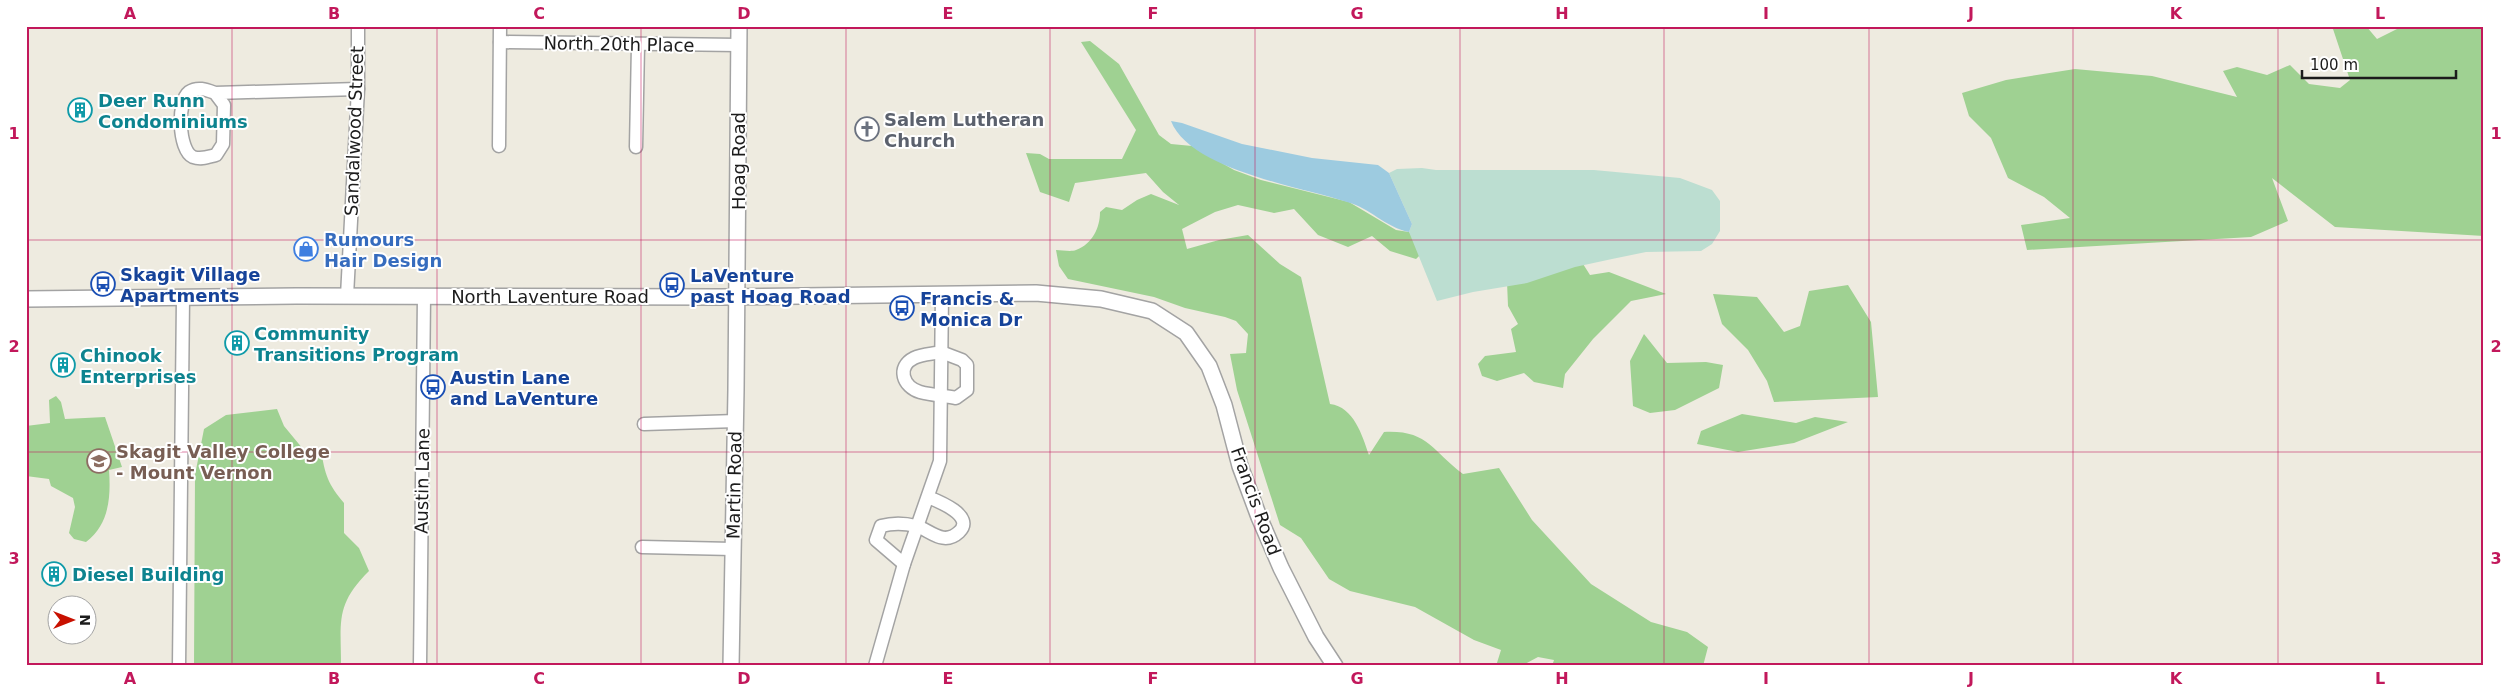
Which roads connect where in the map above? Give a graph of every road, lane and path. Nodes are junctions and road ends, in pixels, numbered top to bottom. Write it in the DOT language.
graph roads {
  1 [pos="358,26"];
  2 [pos="500,26"];
  3 [pos="739,26"];
  4 [pos="500,42"];
  5 [pos="638,45"];
  6 [pos="739,45"];
  7 [pos="358,89"];
  8 [pos="215,93"];
  9 [pos="499,146"];
  10 [pos="636,147"];
  11 [pos="942,294"];
  12 [pos="347,296"];
  13 [pos="424,296"];
  14 [pos="736,296"];
  15 [pos="183,298"];
  16 [pos="26,299"];
  17 [pos="1186,333"];
  18 [pos="941,352"];
  19 [pos="940,395"];
  20 [pos="736,422"];
  21 [pos="644,424"];
  22 [pos="928,497"];
  23 [pos="918,526"];
  24 [pos="642,547"];
  25 [pos="733,548"];
  26 [pos="904,564"];
  27 [pos="179,666"];
  28 [pos="420,666"];
  29 [pos="731,666"];
  30 [pos="876,666"];
  31 [pos="1335,666"];
  1 -- 7 [label="street, Sandalwood Street"];
  2 -- 4 [label="street"];
  3 -- 6 [label="street, Hoag Road"];
  4 -- 5 [label="street, North 20th Place"];
  4 -- 9 [label="street"];
  5 -- 6 [label="street, North 20th Place"];
  5 -- 10 [label="street"];
  6 -- 14 [label="street, Hoag Road"];
  7 -- 8 [label="street"];
  7 -- 12 [label="street, Sandalwood Street"];
  8 -- 8 [label="street"];
  11 -- 14 [label="street, North Laventure Road"];
  11 -- 17 [label="street, North Laventure Road"];
  11 -- 18 [label="street"];
  12 -- 13 [label="street, North Laventure Road"];
  12 -- 15 [label="street, North Laventure Road"];
  13 -- 14 [label="street, North Laventure Road"];
  13 -- 28 [label="street, Austin Lane"];
  14 -- 20 [label="street, Martin Road"];
  15 -- 16 [label="street, North Laventure Road"];
  15 -- 27 [label="street"];
  17 -- 31 [label="street, Francis Road"];
  18 -- 19 [label="street"];
  18 -- 19 [label="street"];
  18 -- 19 [label="street"];
  19 -- 22 [label="street"];
  20 -- 21 [label="street, Martin Road"];
  20 -- 25 [label="street, Martin Road"];
  22 -- 23 [label="street"];
  22 -- 23 [label="street"];
  23 -- 26 [label="street"];
  23 -- 26 [label="street"];
  24 -- 25 [label="street, Martin Road"];
  25 -- 29 [label="street, Martin Road"];
  26 -- 30 [label="street"];
}
